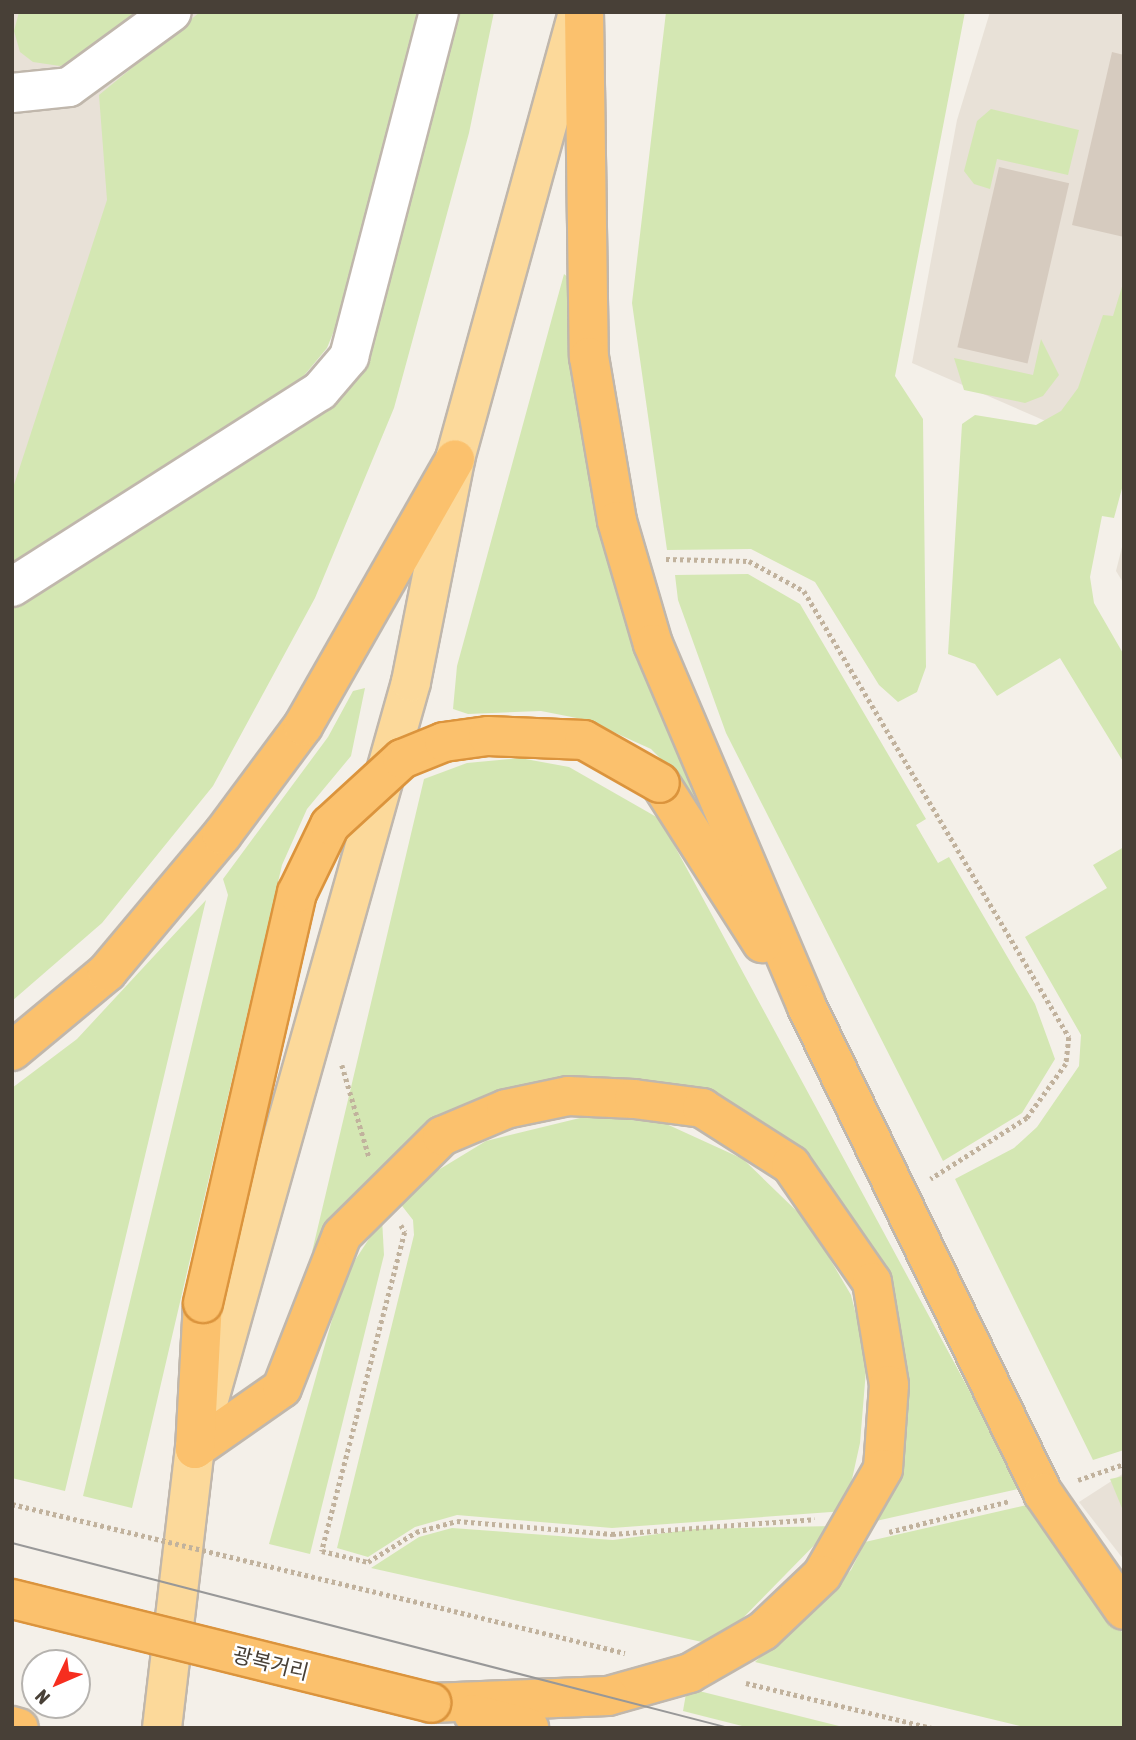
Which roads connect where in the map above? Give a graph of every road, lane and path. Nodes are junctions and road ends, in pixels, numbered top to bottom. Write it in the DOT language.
graph roads {
  1 [pos="172,12"];
  2 [pos="439,12"];
  3 [pos="578,12"];
  4 [pos="584,12"];
  5 [pos="12,93"];
  6 [pos="455,458"];
  7 [pos="628,559"];
  8 [pos="12,587"];
  9 [pos="806,1004"];
  10 [pos="12,1051"];
  11 [pos="340,1058"];
  12 [pos="382,1189"];
  13 [pos="899,1195"];
  14 [pos="195,1449"];
  15 [pos="1124,1464"];
  16 [pos="1043,1493"];
  17 [pos="12,1504"];
  18 [pos="854,1527"];
  19 [pos="12,1599"];
  20 [pos="1124,1610"];
  21 [pos="454,1611"];
  22 [pos="431,1703"];
  23 [pos="12,1726"];
  24 [pos="19,1728"];
  25 [pos="162,1728"];
  26 [pos="529,1728"];
  1 -- 5 [label="street"];
  2 -- 8 [label="street"];
  3 -- 6 [label="main road"];
  4 -- 7 [label="highway"];
  6 -- 10 [label="highway"];
  6 -- 14 [label="main road"];
  7 -- 9 [label="highway"];
  7 -- 13 [label="path"];
  9 -- 13 [label="highway"];
  9 -- 14 [label="highway, bridge"];
  11 -- 12 [label="path"];
  12 -- 14 [label="highway"];
  12 -- 18 [label="highway"];
  12 -- 18 [label="path"];
  13 -- 16 [label="highway"];
  14 -- 25 [label="main road"];
  15 -- 16 [label="path"];
  16 -- 18 [label="path"];
  16 -- 20 [label="highway"];
  17 -- 21 [label="path, bridge"];
  18 -- 22 [label="highway"];
  19 -- 22 [label="highway, 광복거리, bridge"];
  22 -- 26 [label="highway, 광복거리"];
  23 -- 24 [label="highway"];
}
